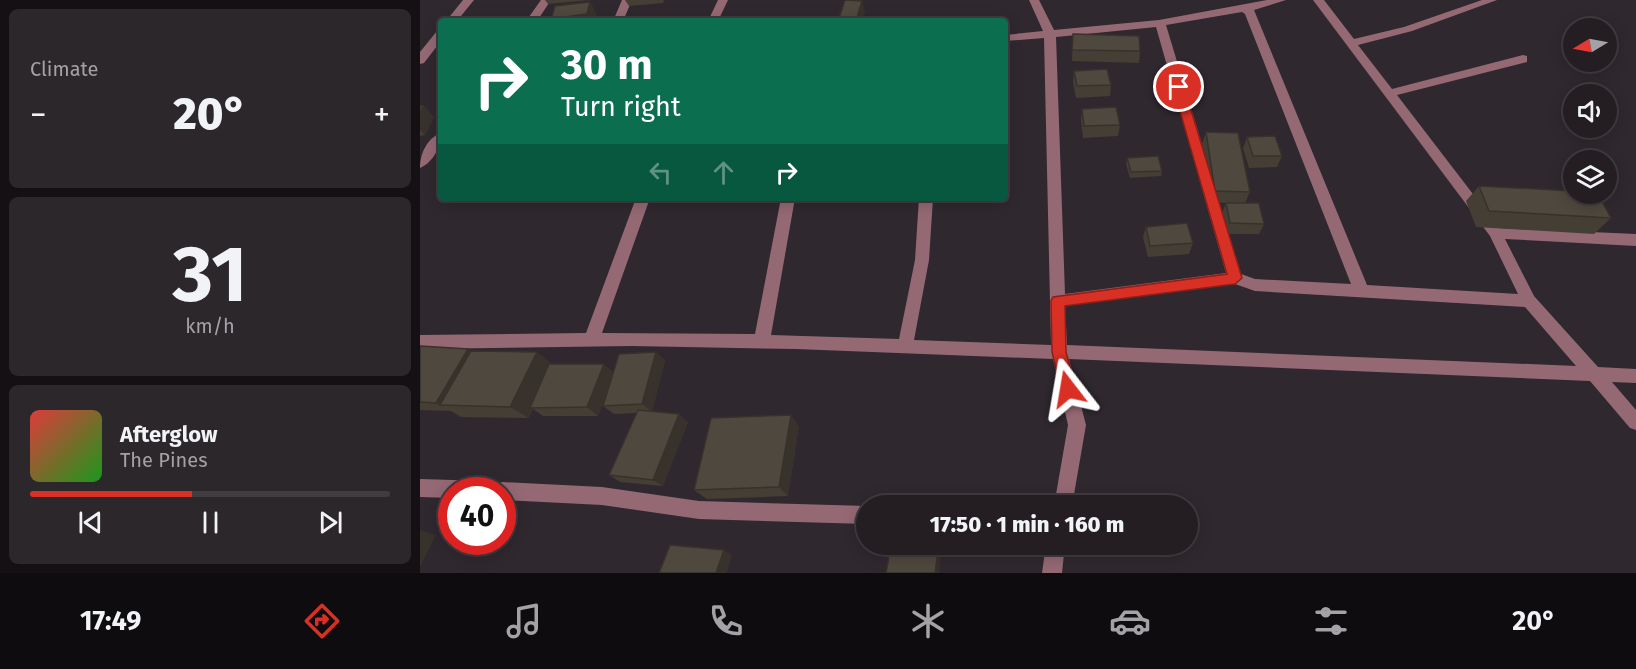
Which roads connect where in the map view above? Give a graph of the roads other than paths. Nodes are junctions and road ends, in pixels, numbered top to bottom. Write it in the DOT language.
graph roads {
  1 [pos="469,0"];
  2 [pos="546,0"];
  3 [pos="627,0"];
  4 [pos="723,0"];
  5 [pos="1034,0"];
  6 [pos="1281,0"];
  7 [pos="1318,0"];
  8 [pos="1492,0"];
  9 [pos="1243,9"];
  10 [pos="454,18"];
  11 [pos="533,18"];
  12 [pos="619,18"];
  13 [pos="714,18"];
  14 [pos="1160,23"];
  15 [pos="1050,34"];
  16 [pos="1008,38"];
  17 [pos="437,42"];
  18 [pos="420,43"];
  19 [pos="1350,44"];
  20 [pos="1524,59"];
  21 [pos="420,60"];
  22 [pos="1390,93"];
  23 [pos="438,141"];
  24 [pos="420,163"];
  25 [pos="642,201"];
  26 [pos="787,201"];
  27 [pos="926,201"];
  28 [pos="1495,233"];
  29 [pos="1636,240"];
  30 [pos="1235,278"];
  31 [pos="1361,290"];
  32 [pos="1058,301"];
  33 [pos="1529,301"];
  34 [pos="591,340"];
  35 [pos="762,341"];
  36 [pos="420,342"];
  37 [pos="906,347"];
  38 [pos="1059,352"];
  39 [pos="1595,373"];
  40 [pos="1636,376"];
  41 [pos="1636,422"];
  42 [pos="420,488"];
  43 [pos="438,489"];
  44 [pos="516,492"];
  45 [pos="1065,495"];
  46 [pos="856,515"];
  47 [pos="1054,555"];
  48 [pos="1052,573"];
  1 -- 10 [label="street"];
  2 -- 11 [label="street"];
  3 -- 12 [label="street"];
  4 -- 13 [label="street"];
  5 -- 15 [label="street"];
  6 -- 9 [label="street"];
  7 -- 19 [label="street"];
  8 -- 19 [label="street"];
  9 -- 14 [label="street"];
  9 -- 31 [label="street"];
  14 -- 15 [label="street"];
  14 -- 30 [label="street"];
  15 -- 16 [label="street"];
  15 -- 32 [label="street"];
  17 -- 18 [label="street"];
  17 -- 21 [label="street"];
  19 -- 22 [label="street"];
  20 -- 22 [label="street"];
  22 -- 28 [label="street"];
  23 -- 24 [label="street"];
  25 -- 34 [label="street"];
  26 -- 35 [label="street"];
  27 -- 37 [label="street"];
  28 -- 29 [label="street"];
  28 -- 33 [label="street"];
  30 -- 31 [label="street"];
  30 -- 32 [label="street"];
  31 -- 33 [label="street"];
  32 -- 38 [label="street"];
  33 -- 39 [label="street"];
  34 -- 35 [label="street"];
  34 -- 36 [label="street"];
  35 -- 37 [label="street"];
  37 -- 38 [label="street"];
  38 -- 39 [label="street"];
  38 -- 45 [label="street"];
  39 -- 40 [label="street"];
  39 -- 41 [label="street"];
  42 -- 43 [label="street"];
  44 -- 46 [label="street"];
  47 -- 48 [label="street"];
}
